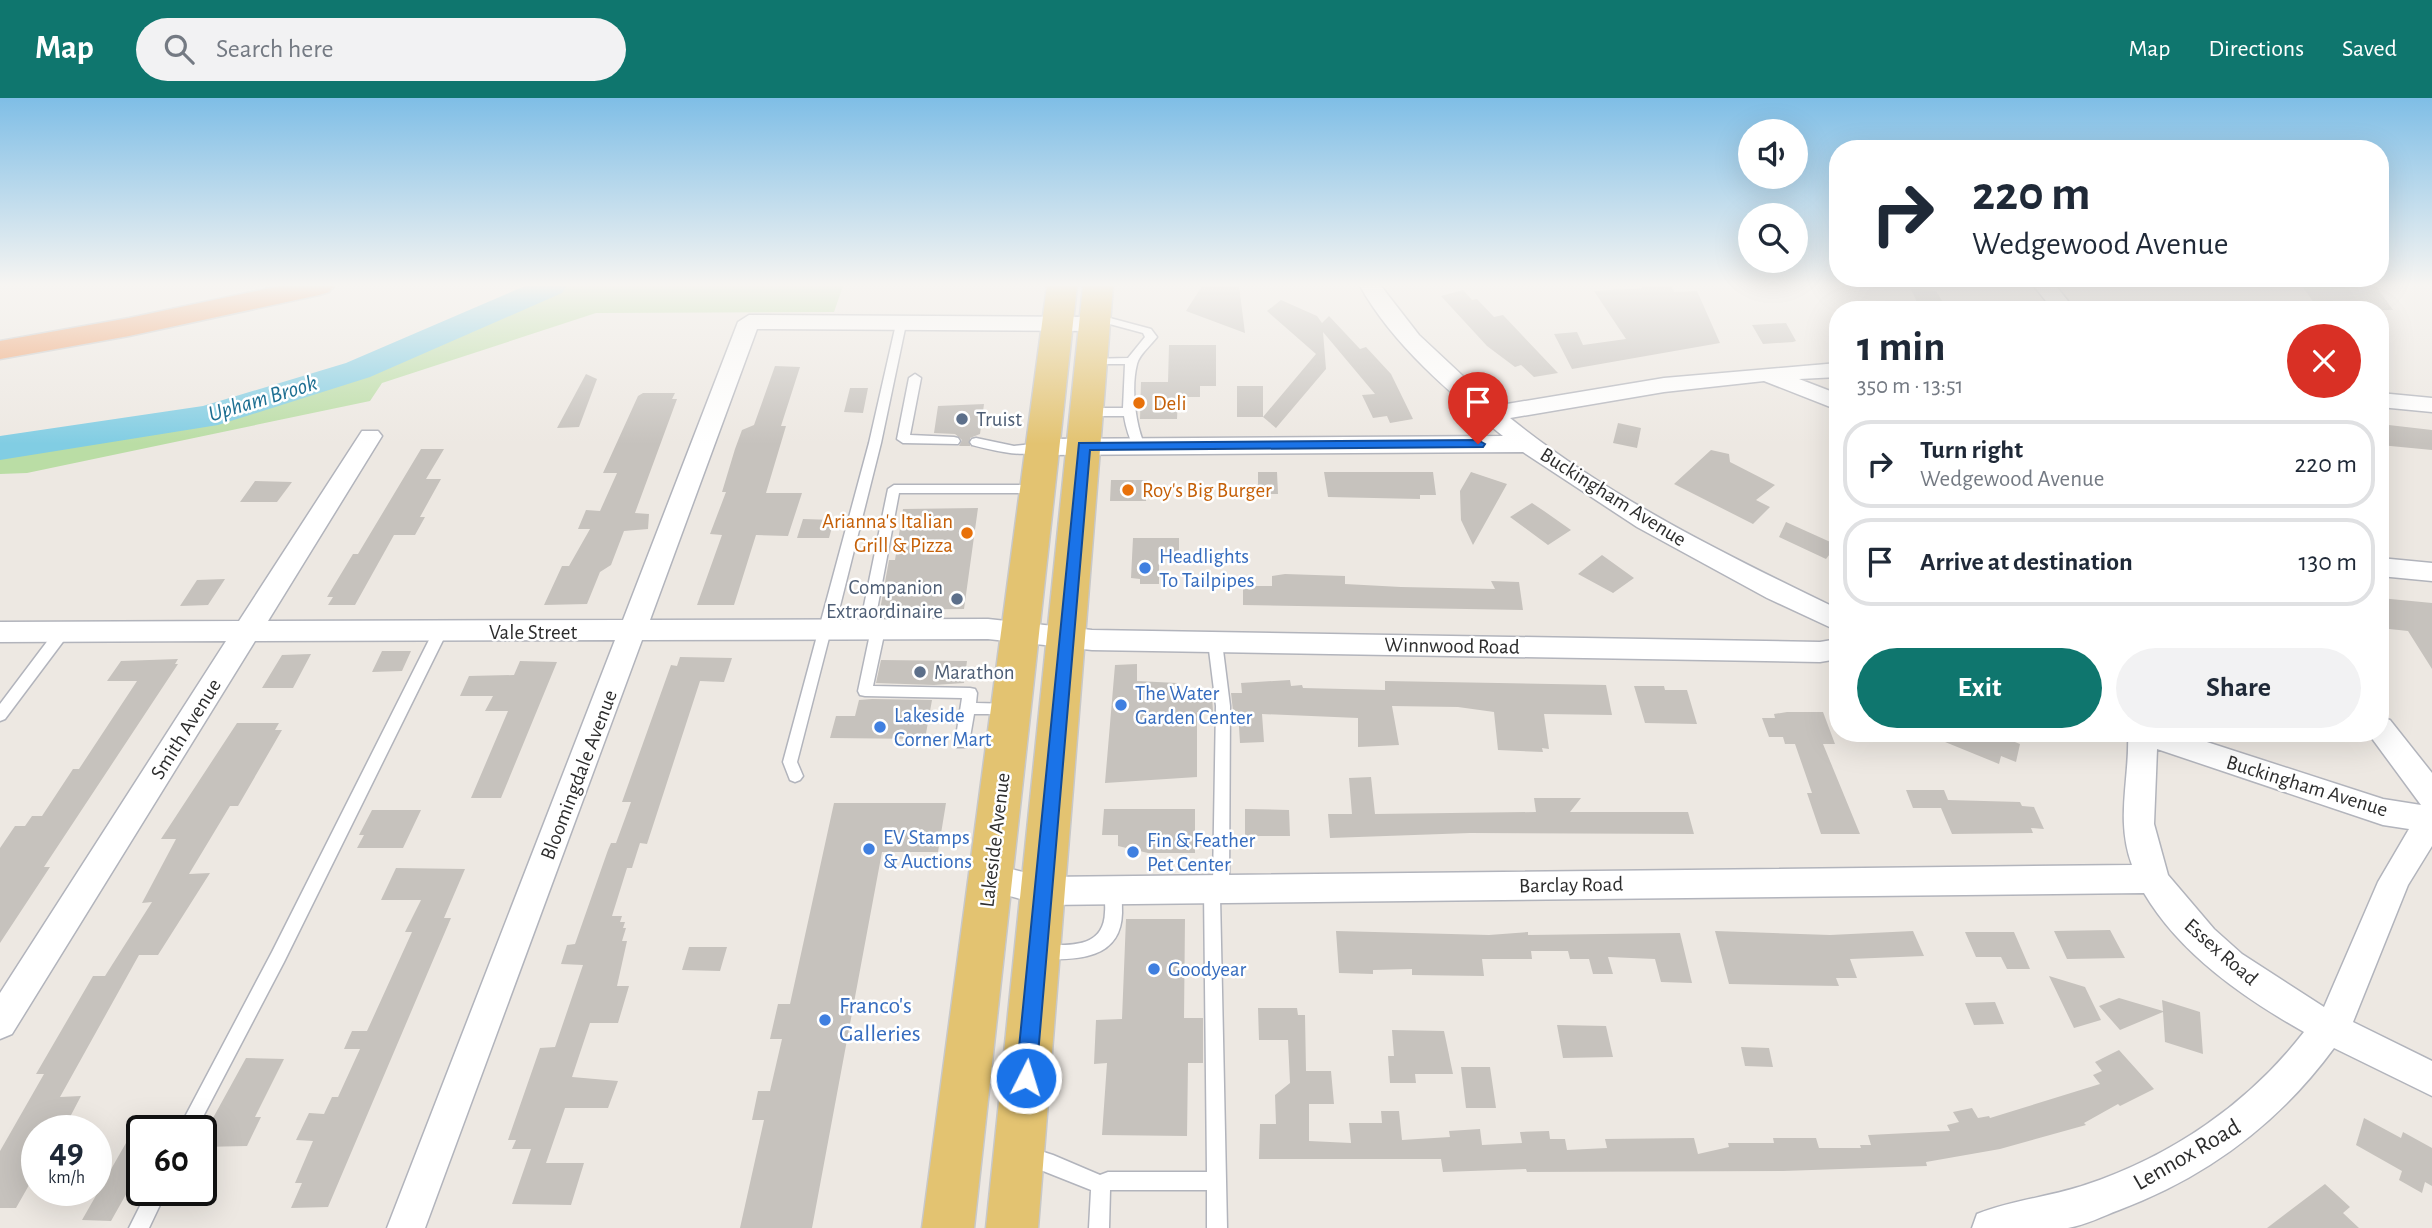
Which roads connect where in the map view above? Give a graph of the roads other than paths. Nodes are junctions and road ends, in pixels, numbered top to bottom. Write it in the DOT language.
graph roads {
  1 [pos="63,339"];
  2 [pos="743,339"];
  3 [pos="898,339"];
  4 [pos="1071,339"];
  5 [pos="1085,339"];
  6 [pos="1150,339"];
  7 [pos="1413,339"];
  8 [pos="0,350"];
  9 [pos="1091,361"];
  10 [pos="1131,361"];
  11 [pos="1829,370"];
  12 [pos="1762,373"];
  13 [pos="915,379"];
  14 [pos="1829,399"];
  15 [pos="2389,401"];
  16 [pos="2432,404"];
  17 [pos="1129,412"];
  18 [pos="1492,414"];
  19 [pos="1085,429"];
  20 [pos="370,436"];
  21 [pos="954,441"];
  22 [pos="976,442"];
  23 [pos="1530,444"];
  24 [pos="1139,446"];
  25 [pos="1042,447"];
  26 [pos="1037,489"];
  27 [pos="2389,568"];
  28 [pos="2432,572"];
  29 [pos="1829,616"];
  30 [pos="826,630"];
  31 [pos="872,630"];
  32 [pos="63,631"];
  33 [pos="0,632"];
  34 [pos="247,632"];
  35 [pos="440,632"];
  36 [pos="633,632"];
  37 [pos="1020,632"];
  38 [pos="1066,637"];
  39 [pos="1215,642"];
  40 [pos="1829,650"];
  41 [pos="1011,708"];
  42 [pos="968,709"];
  43 [pos="0,715"];
  44 [pos="2389,740"];
  45 [pos="2142,742"];
  46 [pos="2170,742"];
  47 [pos="962,743"];
  48 [pos="795,776"];
  49 [pos="2432,796"];
  50 [pos="2432,820"];
  51 [pos="2432,828"];
  52 [pos="991,878"];
  53 [pos="2153,879"];
  54 [pos="1217,889"];
  55 [pos="1113,890"];
  56 [pos="1043,891"];
  57 [pos="1038,952"];
  58 [pos="0,1023"];
  59 [pos="2329,1027"];
  60 [pos="2432,1079"];
  61 [pos="195,1115"];
  62 [pos="1019,1153"];
  63 [pos="1217,1181"];
  64 [pos="1101,1185"];
  65 [pos="150,1206"];
  66 [pos="139,1228"];
  67 [pos="406,1228"];
  68 [pos="948,1228"];
  69 [pos="1012,1228"];
  70 [pos="1098,1228"];
  71 [pos="1217,1228"];
  72 [pos="1991,1228"];
  1 -- 8 [label="highway"];
  2 -- 36 [label="street, Bloomingdale Avenue"];
  3 -- 30 [label="lane"];
  4 -- 25 [label="main road, Lakeside Avenue"];
  5 -- 9 [label="main road, Lakeside Avenue"];
  6 -- 10 [label="lane"];
  7 -- 18 [label="street, Buckingham Avenue"];
  9 -- 10 [label="lane"];
  9 -- 19 [label="main road, Lakeside Avenue"];
  10 -- 17 [label="lane"];
  11 -- 12 [label="street"];
  12 -- 14 [label="street"];
  12 -- 18 [label="street"];
  13 -- 21 [label="lane"];
  15 -- 16 [label="street"];
  17 -- 19 [label="lane"];
  17 -- 24 [label="lane"];
  18 -- 23 [label="street, Buckingham Avenue"];
  19 -- 24 [label="street"];
  19 -- 25 [label="street"];
  19 -- 38 [label="main road, Lakeside Avenue"];
  20 -- 34 [label="street, Smith Avenue"];
  22 -- 25 [label="lane"];
  23 -- 24 [label="street"];
  23 -- 29 [label="street, Buckingham Avenue"];
  25 -- 26 [label="main road, Lakeside Avenue"];
  26 -- 31 [label="lane"];
  26 -- 37 [label="main road, Lakeside Avenue"];
  27 -- 28 [label="street"];
  30 -- 31 [label="street, Vale Street"];
  30 -- 36 [label="street, Vale Street"];
  30 -- 48 [label="lane"];
  31 -- 37 [label="street, Vale Street"];
  31 -- 42 [label="lane"];
  32 -- 33 [label="street, Vale Street"];
  32 -- 34 [label="street, Vale Street"];
  32 -- 43 [label="lane"];
  34 -- 35 [label="street, Vale Street"];
  34 -- 58 [label="street, Smith Avenue"];
  35 -- 36 [label="street, Vale Street"];
  35 -- 61 [label="lane"];
  36 -- 67 [label="street, Bloomingdale Avenue"];
  37 -- 38 [label="street, Vale Street"];
  37 -- 41 [label="main road, Lakeside Avenue"];
  38 -- 39 [label="street, Winnwood Road"];
  38 -- 56 [label="main road, Lakeside Avenue"];
  39 -- 40 [label="street, Winnwood Road"];
  39 -- 54 [label="lane"];
  41 -- 42 [label="lane"];
  41 -- 52 [label="main road, Lakeside Avenue"];
  42 -- 47 [label="lane"];
  44 -- 49 [label="street"];
  45 -- 53 [label="street, Essex Road"];
  46 -- 50 [label="street, Buckingham Avenue"];
  51 -- 59 [label="street, Lennox Road"];
  52 -- 56 [label="street, Barclay Road"];
  52 -- 68 [label="main road, Lakeside Avenue"];
  53 -- 54 [label="street, Barclay Road"];
  53 -- 59 [label="street, Essex Road"];
  54 -- 55 [label="street, Barclay Road"];
  54 -- 63 [label="lane"];
  55 -- 56 [label="street, Barclay Road"];
  55 -- 57 [label="lane"];
  56 -- 57 [label="main road, Lakeside Avenue"];
  57 -- 62 [label="main road, Lakeside Avenue"];
  59 -- 60 [label="street, Essex Road"];
  59 -- 72 [label="street, Lennox Road"];
  62 -- 64 [label="lane"];
  62 -- 69 [label="main road, Lakeside Avenue"];
  63 -- 64 [label="lane"];
  63 -- 71 [label="lane"];
  64 -- 70 [label="lane"];
  65 -- 66 [label="lane"];
}
